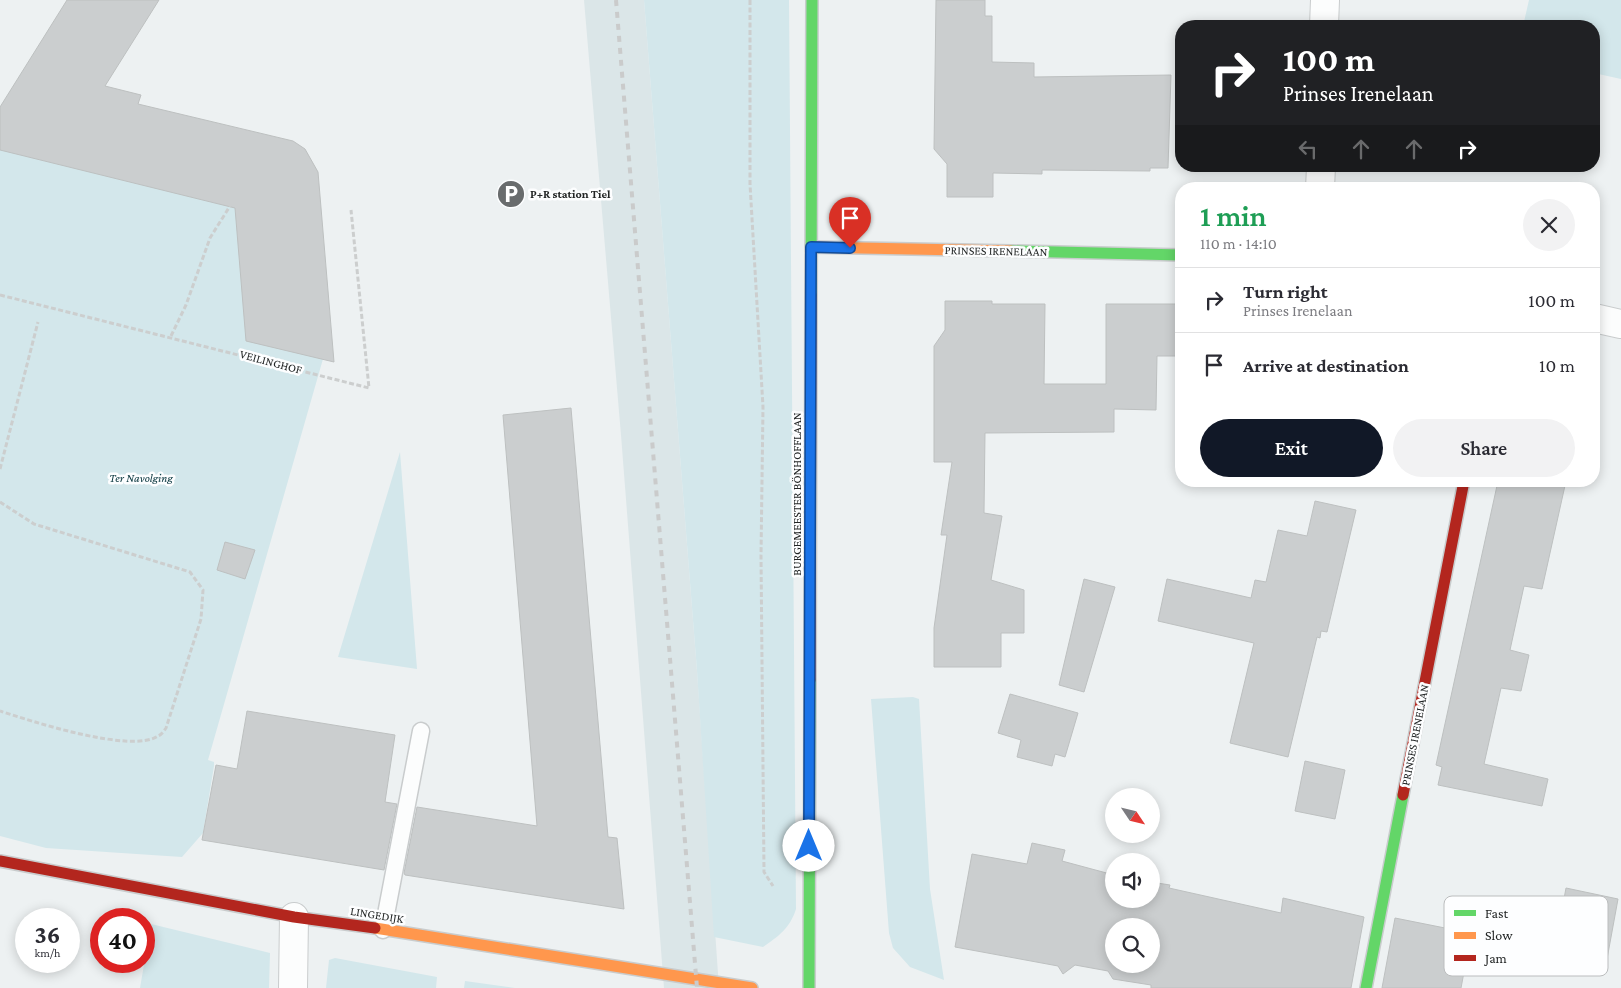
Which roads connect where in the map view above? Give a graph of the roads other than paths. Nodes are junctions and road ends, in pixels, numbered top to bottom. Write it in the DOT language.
graph roads {
  1 [pos="812,0"];
  2 [pos="1325,0"];
  3 [pos="1324,20"];
  4 [pos="811,247"];
  5 [pos="1175,255"];
  6 [pos="1600,319"];
  7 [pos="1621,324"];
  8 [pos="1463,487"];
  9 [pos="421,731"];
  10 [pos="0,860"];
  11 [pos="294,917"];
  12 [pos="383,930"];
  13 [pos="293,988"];
  14 [pos="752,988"];
  15 [pos="809,988"];
  16 [pos="1366,988"];
  1 -- 4 [label="street, BURGEMEESTER BÖNHOFFLAAN"];
  2 -- 3 [label="street"];
  4 -- 5 [label="street, PRINSES IRENELAAN"];
  4 -- 15 [label="street, BURGEMEESTER BÖNHOFFLAAN"];
  6 -- 7 [label="street"];
  8 -- 16 [label="street, PRINSES IRENELAAN"];
  9 -- 12 [label="lane"];
  10 -- 11 [label="street, LINGEDIJK"];
  11 -- 12 [label="street, LINGEDIJK"];
  11 -- 13 [label="street"];
  12 -- 14 [label="street, LINGEDIJK"];
}
